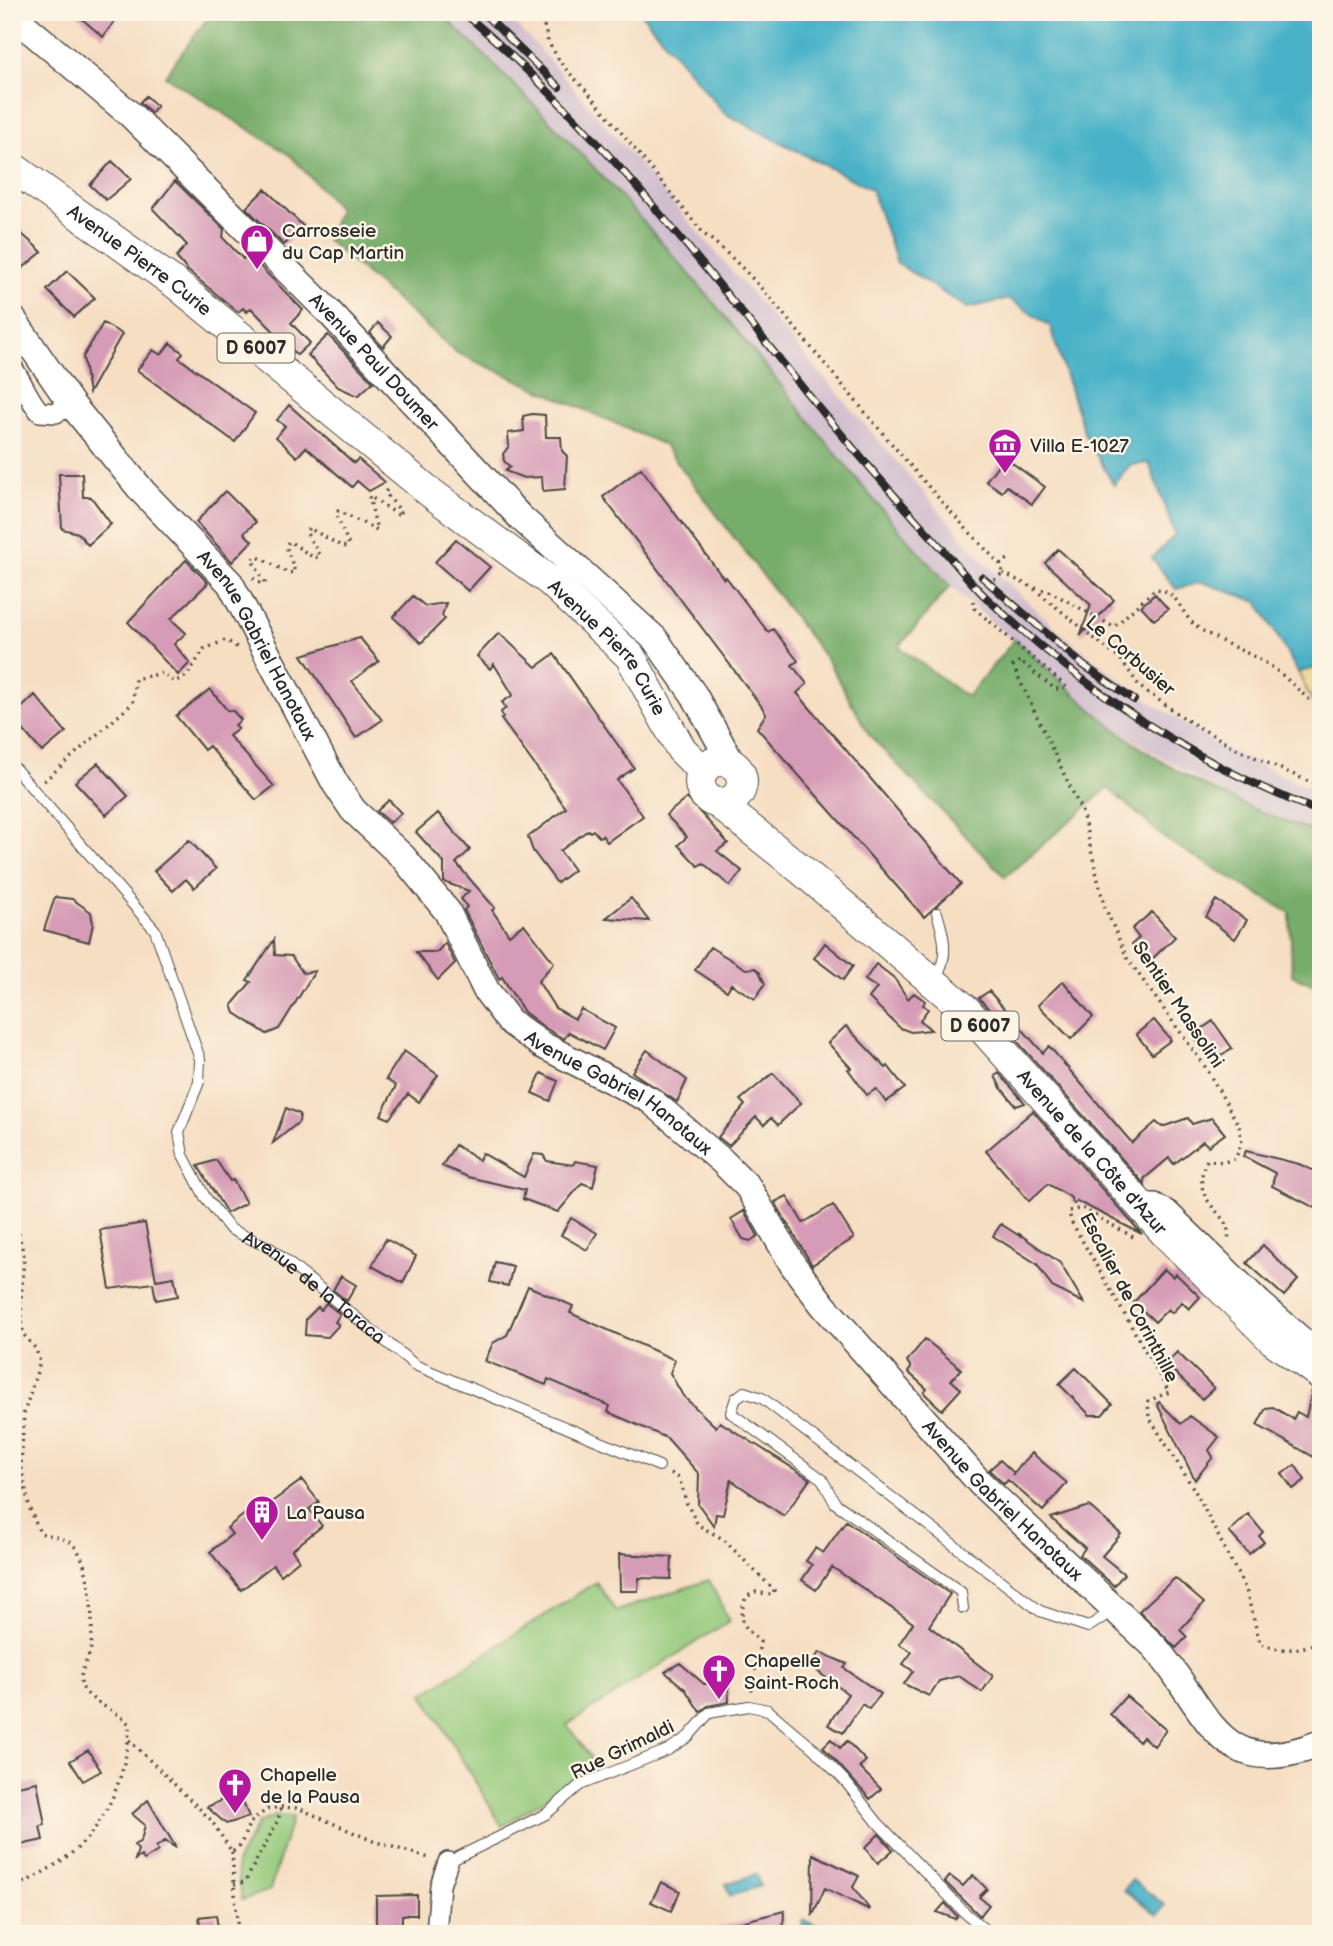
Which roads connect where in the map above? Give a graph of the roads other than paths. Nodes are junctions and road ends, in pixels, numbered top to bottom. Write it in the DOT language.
graph roads {
  1 [pos="12,15"];
  2 [pos="12,167"];
  3 [pos="12,318"];
  4 [pos="12,367"];
  5 [pos="72,405"];
  6 [pos="12,765"];
  7 [pos="718,777"];
  8 [pos="937,913"];
  9 [pos="933,981"];
  10 [pos="1137,1203"];
  11 [pos="1321,1353"];
  12 [pos="1321,1375"];
  13 [pos="659,1466"];
  14 [pos="963,1608"];
  15 [pos="1115,1609"];
  16 [pos="1321,1744"];
  17 [pos="448,1862"];
  18 [pos="436,1934"];
  19 [pos="990,1934"];
  1 -- 7 [label="main road, Avenue Paul Doumer"];
  2 -- 7 [label="main road, Avenue Pierre Curie / D 6007"];
  3 -- 5 [label="main road, Avenue Gabriel Hanotaux"];
  4 -- 5 [label="street"];
  5 -- 15 [label="main road, Avenue Gabriel Hanotaux"];
  6 -- 13 [label="lane, Avenue de la Toraca"];
  7 -- 9 [label="main road, Avenue de la Côte d'Azur / D 6007"];
  8 -- 9 [label="lane"];
  9 -- 10 [label="main road, Avenue de la Côte d'Azur / D 6007"];
  10 -- 11 [label="street"];
  10 -- 12 [label="main road, Avenue de la Côte d'Azur / D 6007"];
  14 -- 15 [label="lane"];
  15 -- 16 [label="main road, Avenue Gabriel Hanotaux"];
  17 -- 18 [label="street"];
  17 -- 19 [label="lane, Rue Grimaldi"];
}
